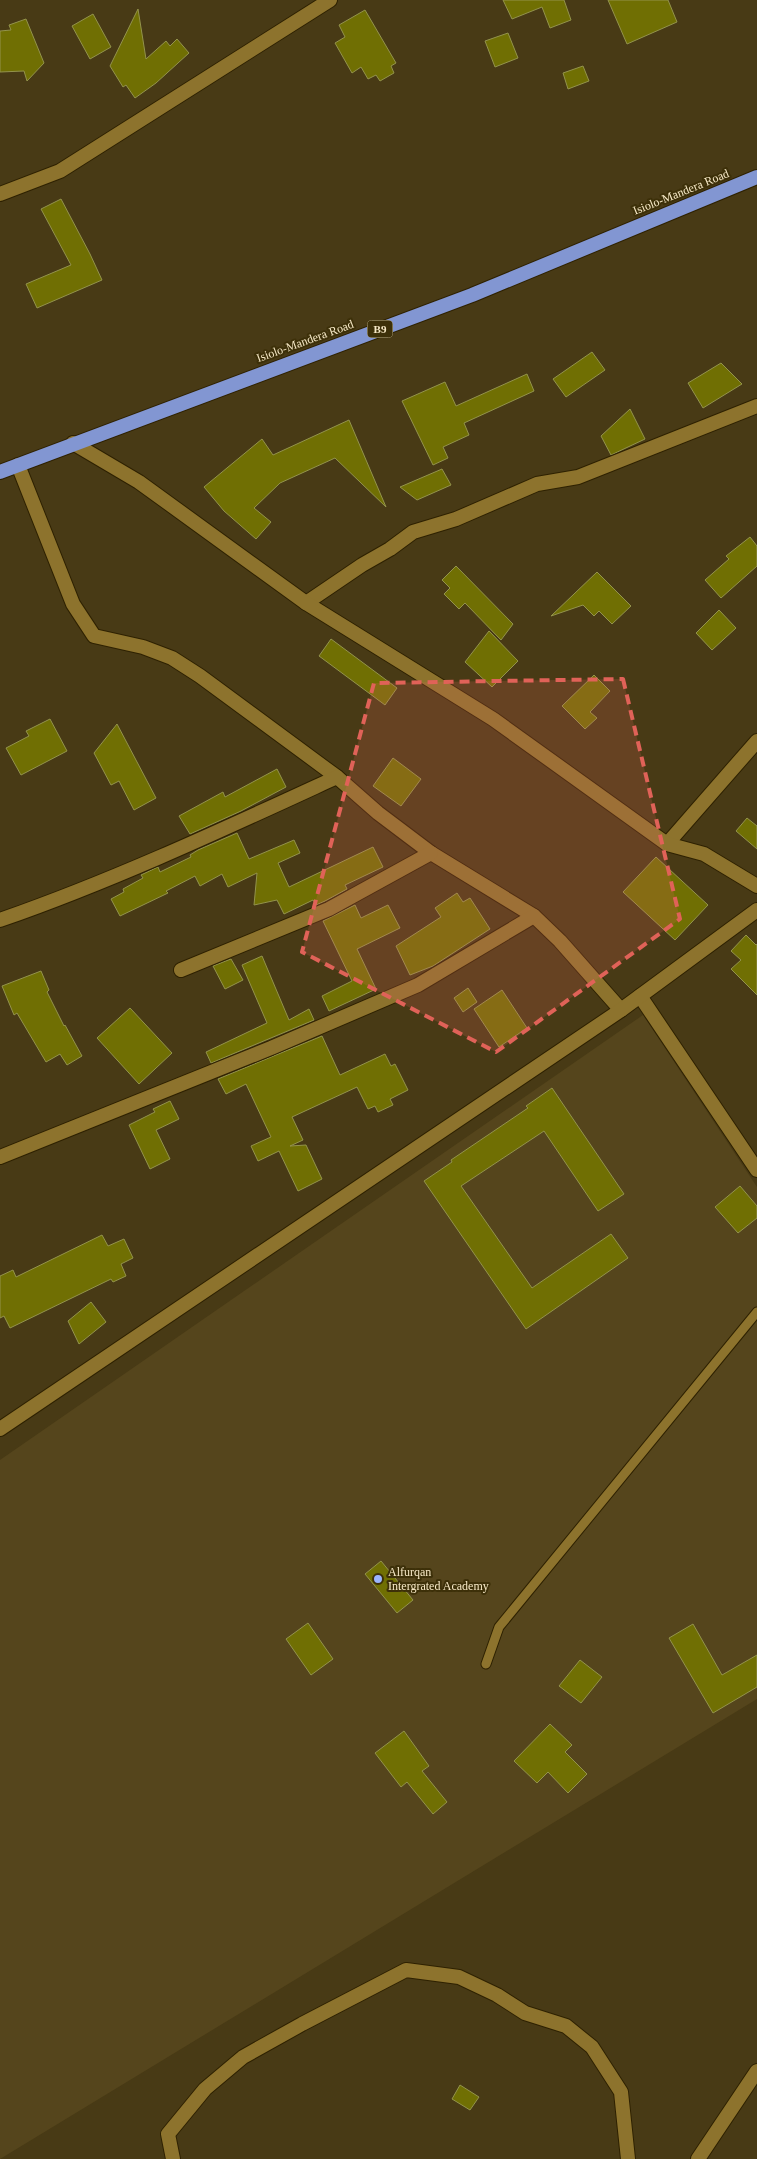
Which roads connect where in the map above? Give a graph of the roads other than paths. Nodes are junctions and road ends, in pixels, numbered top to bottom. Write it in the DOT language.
graph roads {
  1 [pos="330,0"];
  2 [pos="757,177"];
  3 [pos="0,194"];
  4 [pos="757,406"];
  5 [pos="72,443"];
  6 [pos="18,465"];
  7 [pos="0,472"];
  8 [pos="306,603"];
  9 [pos="757,741"];
  10 [pos="337,777"];
  11 [pos="667,844"];
  12 [pos="431,853"];
  13 [pos="757,886"];
  14 [pos="757,910"];
  15 [pos="534,916"];
  16 [pos="0,920"];
  17 [pos="181,970"];
  18 [pos="640,996"];
  19 [pos="621,1010"];
  20 [pos="0,1157"];
  21 [pos="757,1170"];
  22 [pos="757,1312"];
  23 [pos="0,1429"];
  24 [pos="486,1664"];
  25 [pos="757,2071"];
  26 [pos="173,2159"];
  27 [pos="628,2159"];
  28 [pos="698,2159"];
  1 -- 3 [label="street"];
  2 -- 5 [label="highway, Isiolo-Mandera Road / B9"];
  4 -- 8 [label="street"];
  5 -- 6 [label="highway, Isiolo-Mandera Road / B9"];
  5 -- 8 [label="street"];
  6 -- 7 [label="highway, Isiolo-Mandera Road / B9"];
  6 -- 10 [label="street"];
  8 -- 11 [label="street"];
  9 -- 11 [label="street"];
  10 -- 12 [label="street"];
  10 -- 16 [label="street"];
  11 -- 13 [label="street"];
  12 -- 15 [label="street"];
  12 -- 17 [label="street"];
  14 -- 18 [label="street"];
  15 -- 19 [label="street"];
  15 -- 20 [label="street"];
  18 -- 19 [label="street"];
  18 -- 21 [label="street"];
  19 -- 23 [label="street"];
  22 -- 24 [label="lane"];
  25 -- 28 [label="street"];
  26 -- 27 [label="street"];
}
